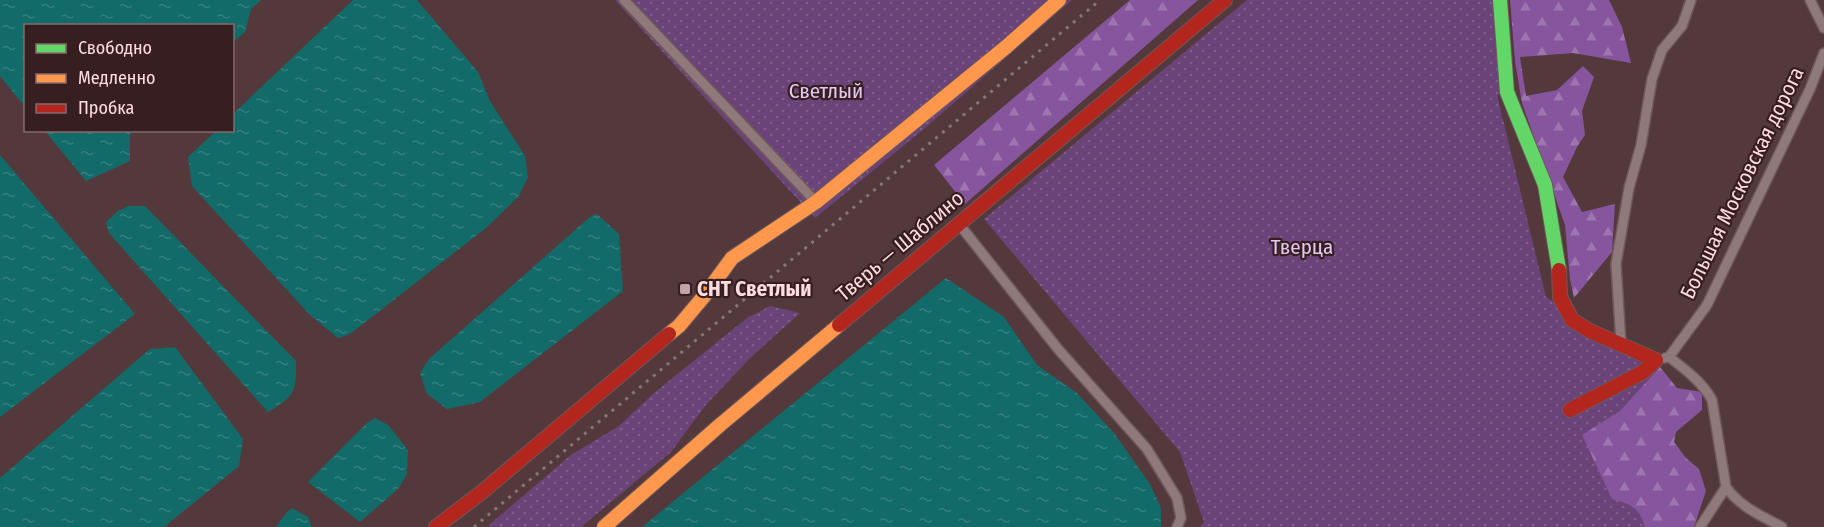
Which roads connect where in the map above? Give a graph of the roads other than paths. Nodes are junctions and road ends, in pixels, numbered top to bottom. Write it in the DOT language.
graph roads {
  1 [pos="1059,0"];
  2 [pos="1225,0"];
  3 [pos="1500,0"];
  4 [pos="1691,0"];
  5 [pos="1809,0"];
  6 [pos="628,1"];
  7 [pos="1824,28"];
  8 [pos="1824,53"];
  9 [pos="816,202"];
  10 [pos="959,224"];
  11 [pos="1621,344"];
  12 [pos="1663,358"];
  13 [pos="1570,410"];
  14 [pos="1726,487"];
  15 [pos="436,527"];
  16 [pos="604,527"];
  17 [pos="1178,527"];
  18 [pos="1700,527"];
  19 [pos="1782,527"];
  1 -- 9 [label="street"];
  2 -- 10 [label="street, Тверь — Шаблино"];
  3 -- 11 [label="street"];
  4 -- 11 [label="street"];
  5 -- 7 [label="street"];
  6 -- 9 [label="street"];
  8 -- 12 [label="street, Большая Московская дорога"];
  9 -- 15 [label="street"];
  10 -- 16 [label="street, Тверь — Шаблино"];
  10 -- 17 [label="street"];
  11 -- 12 [label="street"];
  12 -- 13 [label="street"];
  12 -- 14 [label="street"];
  14 -- 18 [label="street"];
  14 -- 19 [label="street"];
}
